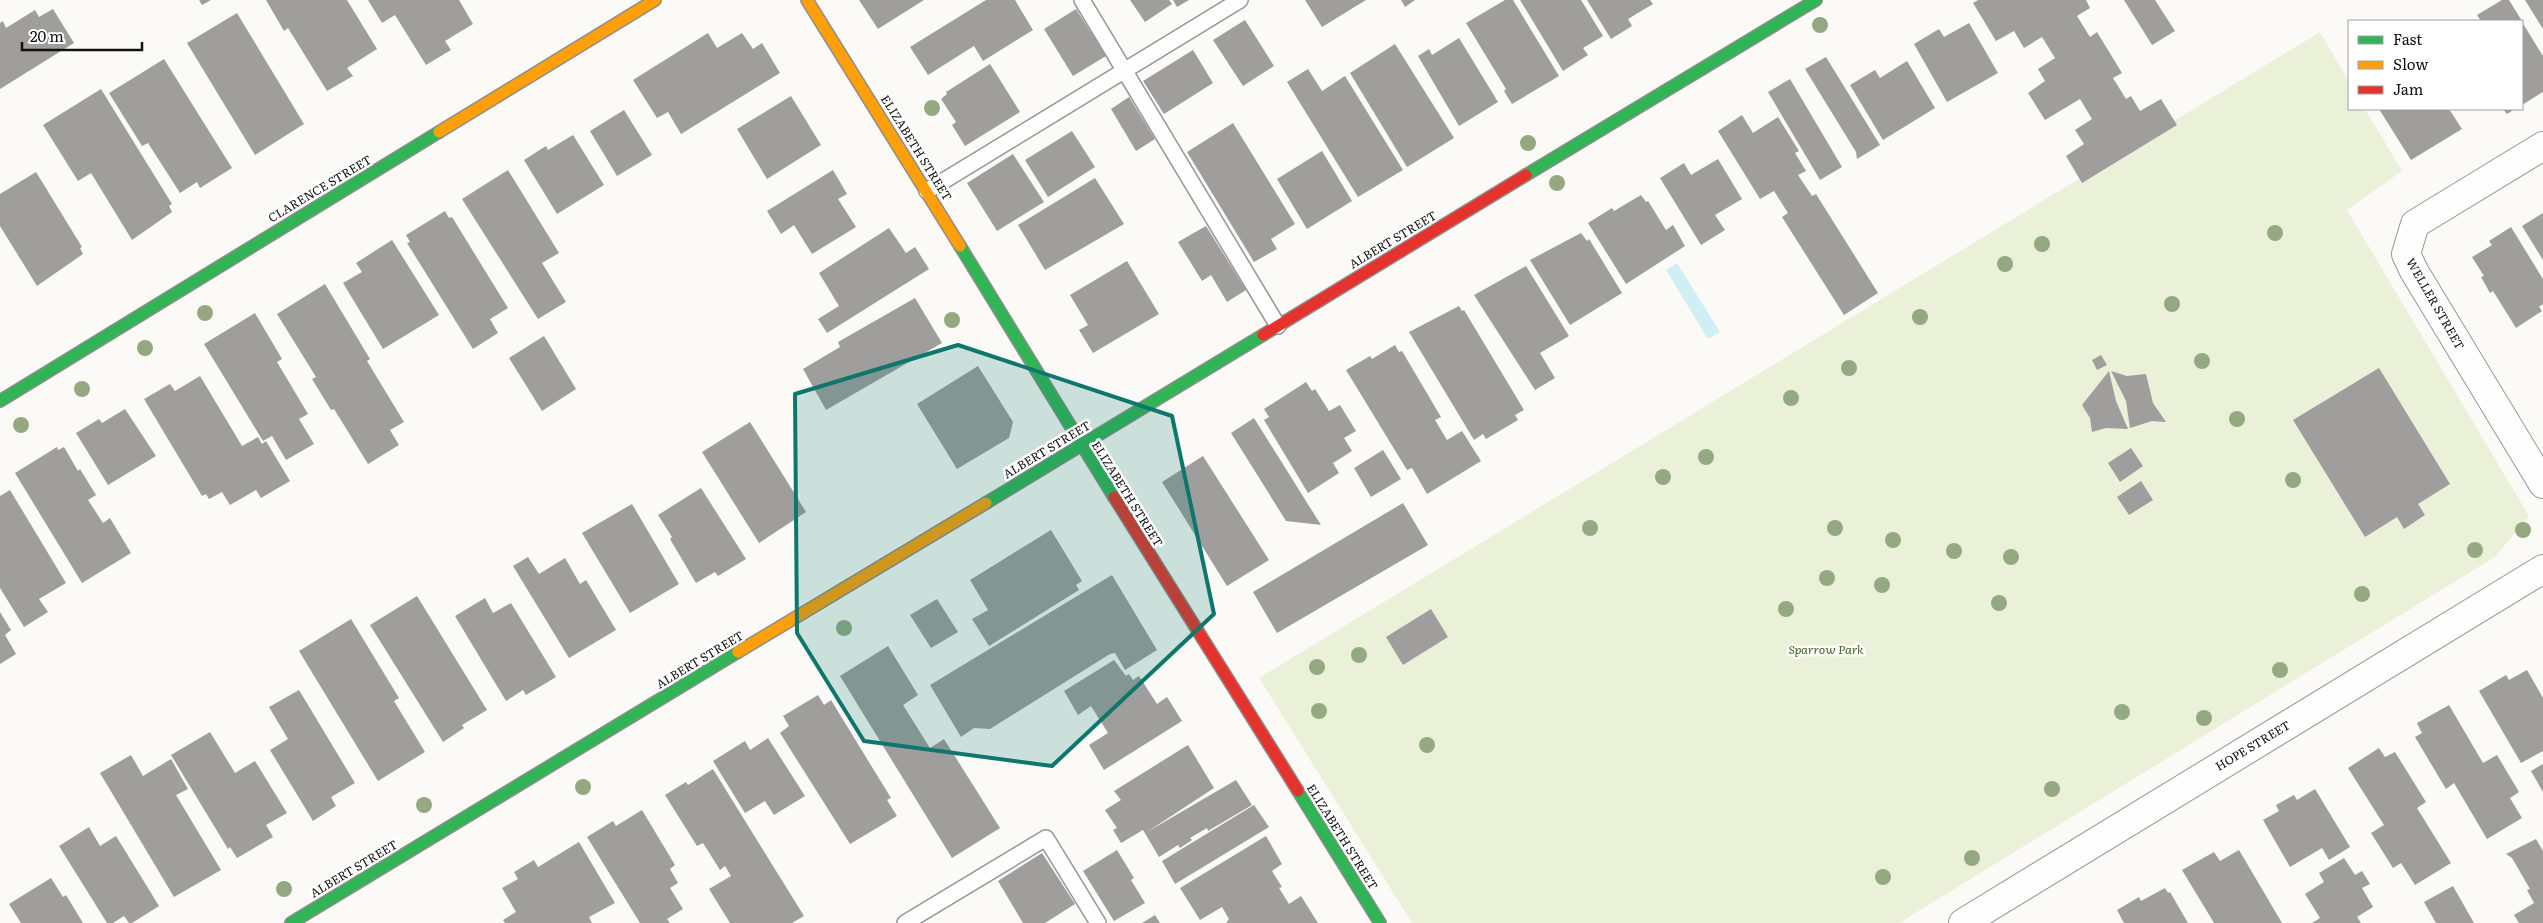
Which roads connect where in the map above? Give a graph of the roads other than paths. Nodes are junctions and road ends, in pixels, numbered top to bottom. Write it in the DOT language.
graph roads {
  1 [pos="655,0"];
  2 [pos="807,0"];
  3 [pos="1082,0"];
  4 [pos="1240,0"];
  5 [pos="1816,0"];
  6 [pos="1125,70"];
  7 [pos="2543,146"];
  8 [pos="927,191"];
  9 [pos="1278,326"];
  10 [pos="0,401"];
  11 [pos="1081,446"];
  12 [pos="2543,484"];
  13 [pos="2543,569"];
  14 [pos="291,923"];
  15 [pos="906,923"];
  16 [pos="1098,923"];
  17 [pos="1380,923"];
  18 [pos="1963,923"];
  1 -- 10 [label="street, CLARENCE STREET"];
  2 -- 8 [label="street, ELIZABETH STREET"];
  3 -- 6 [label="lane"];
  4 -- 6 [label="lane"];
  5 -- 9 [label="street, ALBERT STREET"];
  6 -- 8 [label="lane"];
  6 -- 9 [label="lane"];
  7 -- 12 [label="street, WELLER STREET"];
  8 -- 11 [label="street, ELIZABETH STREET"];
  9 -- 11 [label="street, ALBERT STREET"];
  11 -- 14 [label="street, ALBERT STREET"];
  11 -- 17 [label="street, ELIZABETH STREET"];
  13 -- 18 [label="street, HOPE STREET"];
  15 -- 16 [label="lane"];
}
